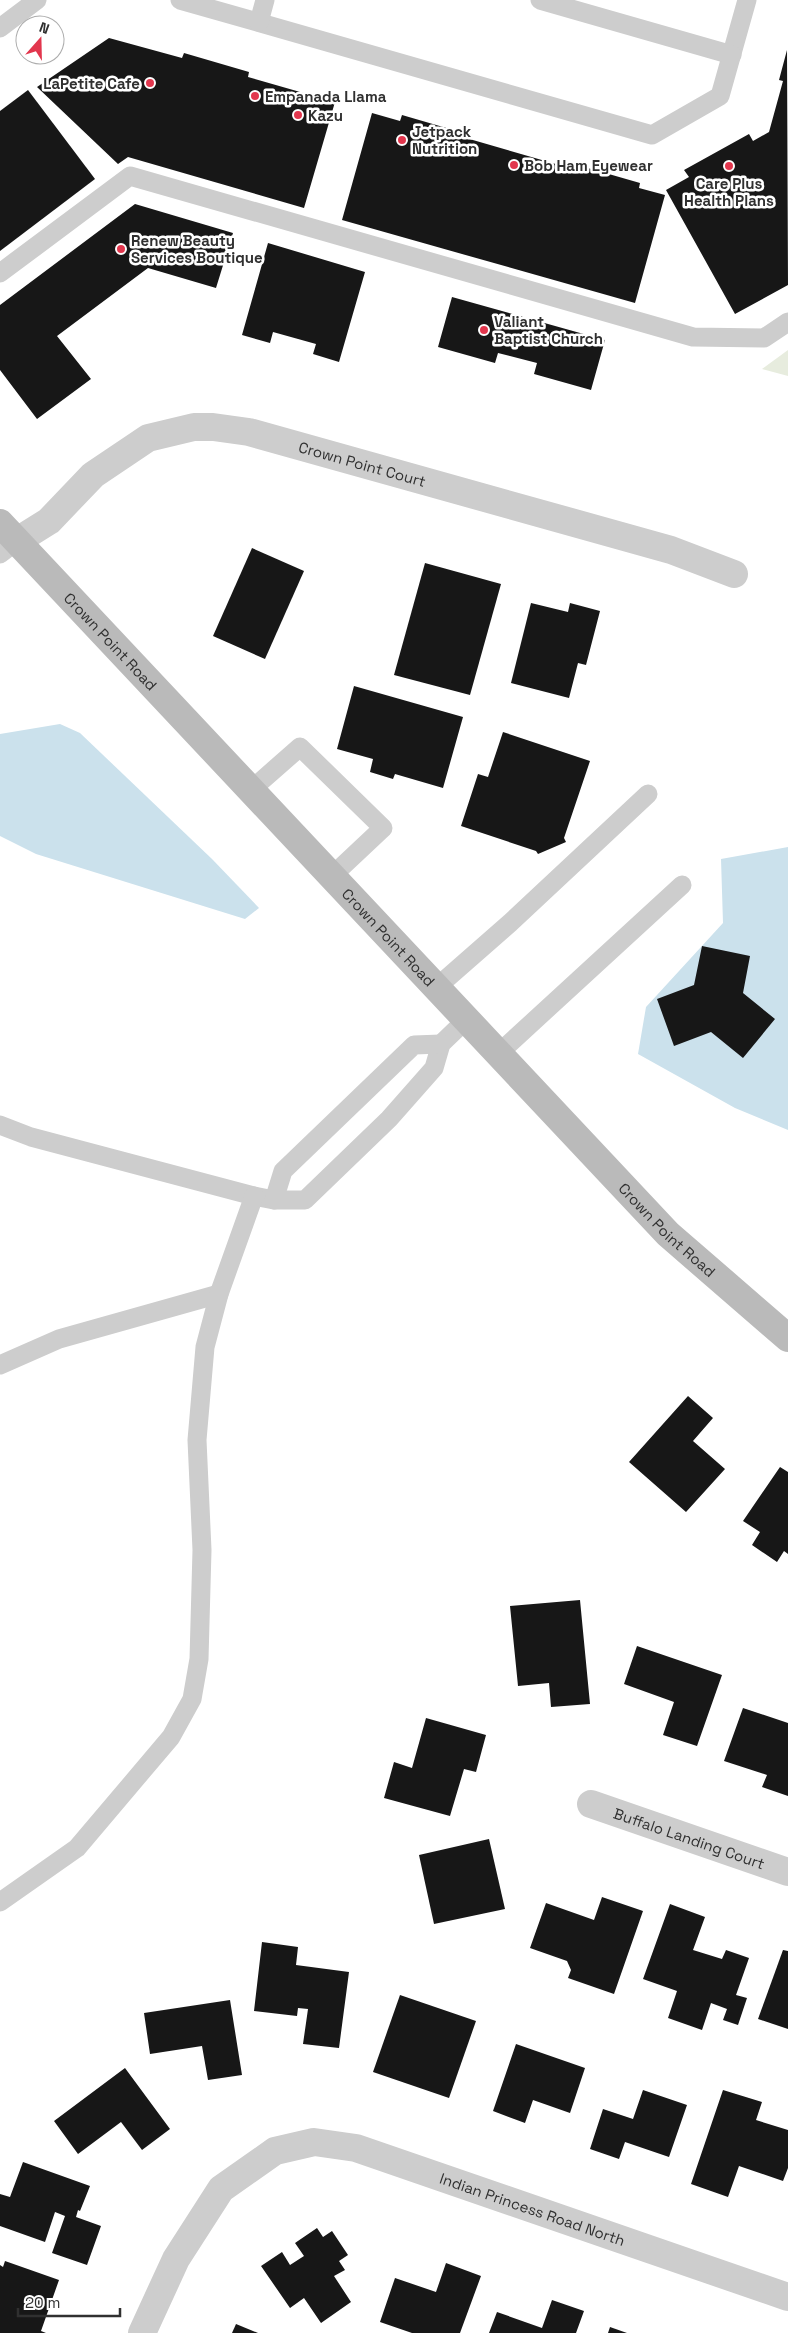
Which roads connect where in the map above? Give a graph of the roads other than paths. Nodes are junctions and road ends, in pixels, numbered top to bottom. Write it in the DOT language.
graph roads {
  1 [pos="37,0"];
  2 [pos="180,0"];
  3 [pos="265,0"];
  4 [pos="540,0"];
  5 [pos="747,0"];
  6 [pos="259,22"];
  7 [pos="0,28"];
  8 [pos="732,56"];
  9 [pos="0,273"];
  10 [pos="788,322"];
  11 [pos="6,539"];
  12 [pos="734,574"];
  13 [pos="252,789"];
  14 [pos="648,794"];
  15 [pos="333,876"];
  16 [pos="682,885"];
  17 [pos="437,987"];
  18 [pos="467,1019"];
  19 [pos="441,1044"];
  20 [pos="499,1053"];
  21 [pos="0,1124"];
  22 [pos="254,1196"];
  23 [pos="274,1200"];
  24 [pos="219,1294"];
  25 [pos="786,1334"];
  26 [pos="0,1365"];
  27 [pos="591,1804"];
  28 [pos="788,1872"];
  29 [pos="0,1902"];
  30 [pos="788,2297"];
  31 [pos="142,2333"];
  1 -- 7 [label="lane"];
  2 -- 6 [label="lane"];
  3 -- 6 [label="lane"];
  4 -- 8 [label="lane"];
  5 -- 8 [label="lane"];
  6 -- 8 [label="lane"];
  9 -- 10 [label="lane"];
  11 -- 12 [label="street, Crown Point Court"];
  11 -- 13 [label="street, Crown Point Road"];
  13 -- 15 [label="street, Crown Point Road"];
  13 -- 15 [label="lane"];
  14 -- 17 [label="lane"];
  15 -- 17 [label="street, Crown Point Road"];
  16 -- 20 [label="lane"];
  17 -- 18 [label="street, Crown Point Road"];
  18 -- 19 [label="lane"];
  18 -- 20 [label="street, Crown Point Road"];
  19 -- 23 [label="lane"];
  19 -- 23 [label="lane"];
  20 -- 25 [label="street, Crown Point Road"];
  21 -- 22 [label="lane"];
  22 -- 23 [label="lane"];
  22 -- 24 [label="lane"];
  24 -- 26 [label="lane"];
  24 -- 29 [label="lane"];
  27 -- 28 [label="street, Buffalo Landing Court"];
  30 -- 31 [label="street, Indian Princess Road North"];
}
